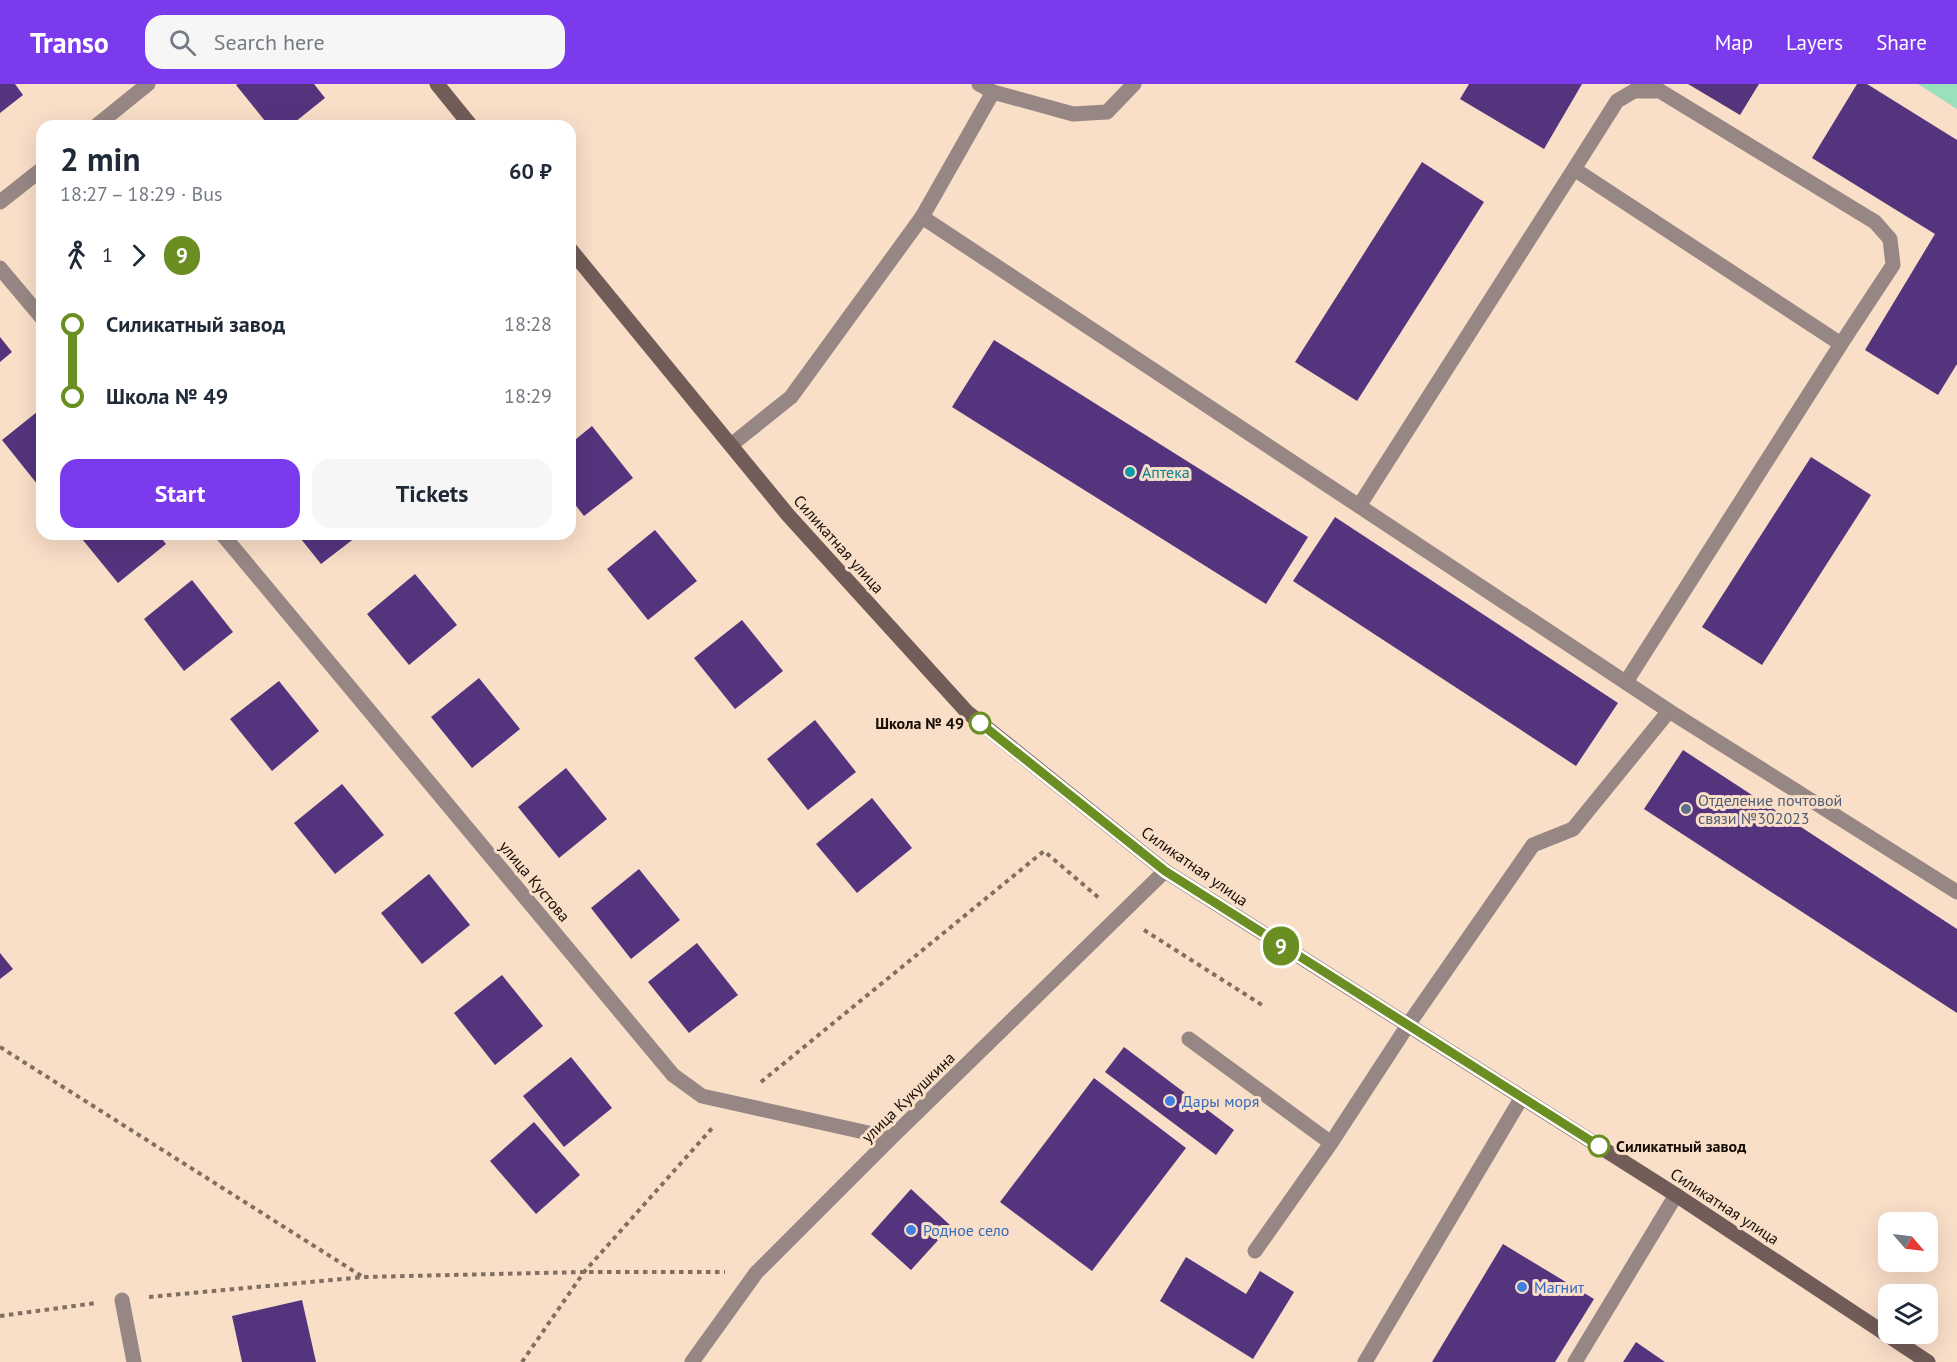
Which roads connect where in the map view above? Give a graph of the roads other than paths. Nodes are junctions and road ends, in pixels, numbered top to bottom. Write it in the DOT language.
graph roads {
  1 [pos="148,84"];
  2 [pos="436,84"];
  3 [pos="979,84"];
  4 [pos="1134,84"];
  5 [pos="993,92"];
  6 [pos="103,120"];
  7 [pos="466,120"];
  8 [pos="1574,169"];
  9 [pos="36,174"];
  10 [pos="0,202"];
  11 [pos="922,218"];
  12 [pos="576,256"];
  13 [pos="0,267"];
  14 [pos="36,311"];
  15 [pos="1841,344"];
  16 [pos="731,446"];
  17 [pos="1359,506"];
  18 [pos="227,540"];
  19 [pos="1626,682"];
  20 [pos="1668,711"];
  21 [pos="1165,871"];
  22 [pos="1957,892"];
  23 [pos="1408,1025"];
  24 [pos="1189,1039"];
  25 [pos="1522,1097"];
  26 [pos="891,1138"];
  27 [pos="1331,1143"];
  28 [pos="1676,1194"];
  29 [pos="1255,1251"];
  30 [pos="122,1300"];
  31 [pos="135,1362"];
  32 [pos="692,1362"];
  33 [pos="1365,1362"];
  34 [pos="1575,1362"];
  35 [pos="1928,1362"];
  1 -- 6 [label="street"];
  2 -- 7 [label="street"];
  3 -- 5 [label="street"];
  4 -- 5 [label="street"];
  5 -- 11 [label="street"];
  8 -- 15 [label="street"];
  8 -- 15 [label="street"];
  8 -- 17 [label="street"];
  9 -- 10 [label="street"];
  11 -- 16 [label="street"];
  11 -- 17 [label="street"];
  12 -- 16 [label="street, Силикатная улица"];
  13 -- 14 [label="street"];
  15 -- 19 [label="street"];
  16 -- 21 [label="street, Силикатная улица"];
  17 -- 19 [label="street"];
  18 -- 26 [label="street, улица Кустова"];
  19 -- 20 [label="street"];
  20 -- 22 [label="street"];
  20 -- 23 [label="street"];
  21 -- 23 [label="street, Силикатная улица"];
  21 -- 26 [label="street, улица Кукушкина"];
  23 -- 25 [label="street, Силикатная улица"];
  23 -- 27 [label="street"];
  24 -- 27 [label="street"];
  25 -- 28 [label="street, Силикатная улица"];
  25 -- 33 [label="street"];
  26 -- 32 [label="street, улица Кукушкина"];
  27 -- 29 [label="street"];
  28 -- 34 [label="street"];
  28 -- 35 [label="street, Силикатная улица"];
  30 -- 31 [label="street"];
}
